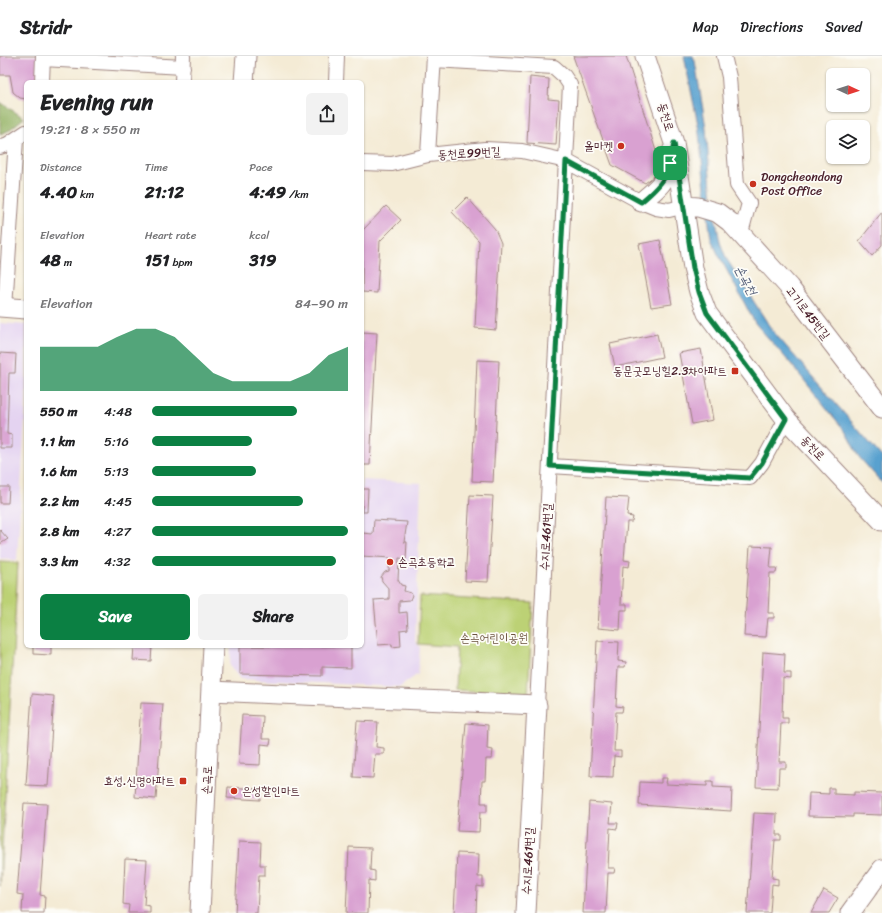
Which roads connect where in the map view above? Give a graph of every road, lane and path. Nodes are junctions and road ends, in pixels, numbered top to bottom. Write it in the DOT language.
graph roads {
  1 [pos="246,56"];
  2 [pos="337,56"];
  3 [pos="645,56"];
  4 [pos="724,56"];
  5 [pos="43,58"];
  6 [pos="434,58"];
  7 [pos="113,60"];
  8 [pos="183,62"];
  9 [pos="42,80"];
  10 [pos="182,80"];
  11 [pos="244,80"];
  12 [pos="336,80"];
  13 [pos="21,136"];
  14 [pos="674,143"];
  15 [pos="0,146"];
  16 [pos="428,155"];
  17 [pos="566,161"];
  18 [pos="364,163"];
  19 [pos="6,196"];
  20 [pos="641,202"];
  21 [pos="685,206"];
  22 [pos="735,228"];
  23 [pos="4,260"];
  24 [pos="2,307"];
  25 [pos="24,309"];
  26 [pos="882,408"];
  27 [pos="786,419"];
  28 [pos="550,466"];
  29 [pos="882,521"];
  30 [pos="213,648"];
  31 [pos="211,690"];
  32 [pos="537,705"];
  33 [pos="882,869"];
  34 [pos="200,913"];
  35 [pos="526,913"];
  36 [pos="850,913"];
  1 -- 11 [label="street"];
  2 -- 12 [label="street"];
  3 -- 14 [label="street, 동천로"];
  4 -- 22 [label="street"];
  5 -- 7 [label="street"];
  5 -- 9 [label="street"];
  6 -- 16 [label="street"];
  6 -- 17 [label="street, 수지로461번길"];
  7 -- 8 [label="street"];
  8 -- 10 [label="street"];
  13 -- 15 [label="street"];
  13 -- 19 [label="street"];
  14 -- 20 [label="street"];
  14 -- 21 [label="street, 동천로"];
  16 -- 17 [label="street, 동천로99번길"];
  16 -- 18 [label="street, 동천로99번길"];
  17 -- 20 [label="street, 동천로99번길"];
  17 -- 28 [label="street, 수지로461번길"];
  19 -- 23 [label="street"];
  20 -- 21 [label="street, 동천로99번길"];
  21 -- 22 [label="street, 고기로45번길"];
  21 -- 27 [label="street, 동천로"];
  22 -- 26 [label="street, 고기로45번길"];
  23 -- 24 [label="street"];
  24 -- 25 [label="street"];
  27 -- 28 [label="street"];
  27 -- 29 [label="street, 동천로"];
  28 -- 32 [label="street, 수지로461번길"];
  30 -- 31 [label="street, 손곡로"];
  31 -- 32 [label="street"];
  31 -- 34 [label="street, 손곡로"];
  32 -- 35 [label="street, 수지로461번길"];
  33 -- 36 [label="street"];
}
